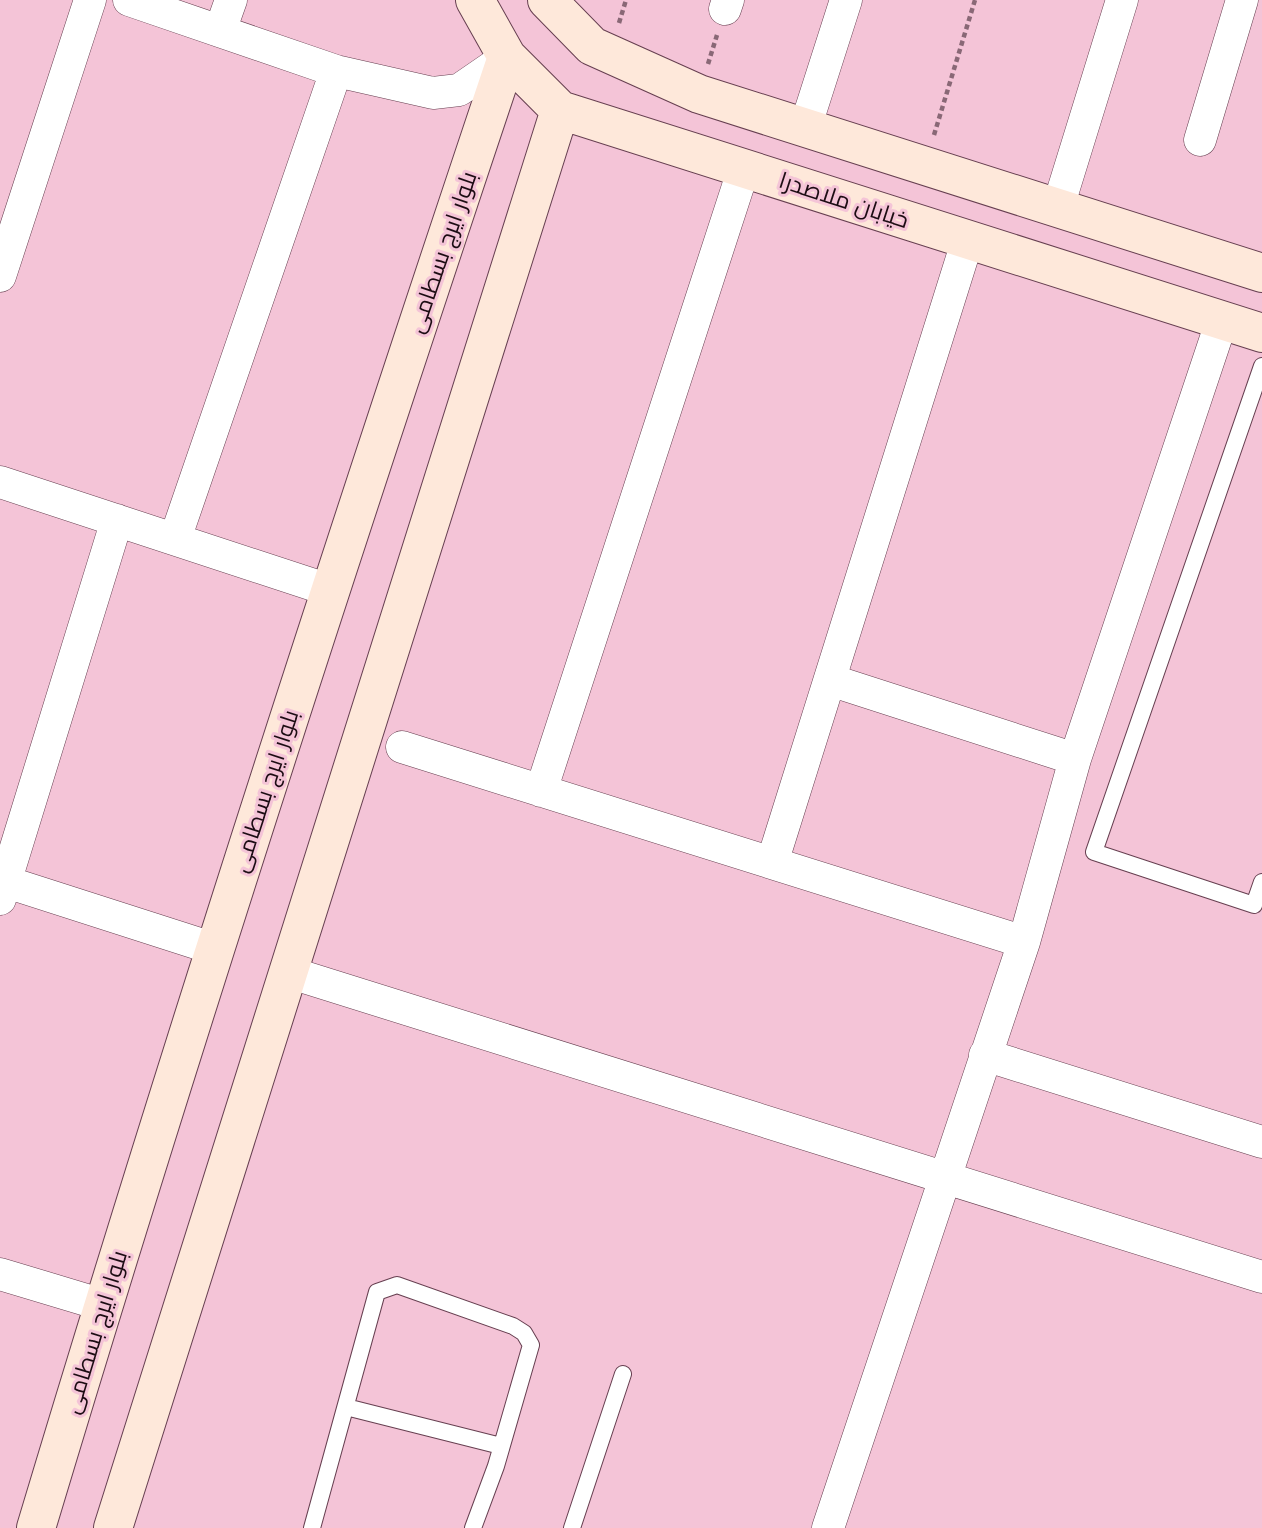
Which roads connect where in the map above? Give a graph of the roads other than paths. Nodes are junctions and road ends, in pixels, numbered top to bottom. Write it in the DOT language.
graph roads {
  1 [pos="90,0"];
  2 [pos="130,0"];
  3 [pos="231,0"];
  4 [pos="475,0"];
  5 [pos="547,0"];
  6 [pos="846,0"];
  7 [pos="1122,0"];
  8 [pos="1242,0"];
  9 [pos="220,31"];
  10 [pos="507,57"];
  11 [pos="337,71"];
  12 [pos="561,110"];
  13 [pos="805,128"];
  14 [pos="1200,140"];
  15 [pos="744,168"];
  16 [pos="1058,207"];
  17 [pos="968,239"];
  18 [pos="1262,273"];
  19 [pos="0,276"];
  20 [pos="1222,320"];
  21 [pos="1262,333"];
  22 [pos="1262,366"];
  23 [pos="0,482"];
  24 [pos="117,520"];
  25 [pos="175,540"];
  26 [pos="328,590"];
  27 [pos="830,680"];
  28 [pos="402,747"];
  29 [pos="1075,759"];
  30 [pos="541,791"];
  31 [pos="772,863"];
  32 [pos="1262,882"];
  33 [pos="2,887"];
  34 [pos="1024,942"];
  35 [pos="215,948"];
  36 [pos="288,972"];
  37 [pos="985,1055"];
  38 [pos="1262,1142"];
  39 [pos="943,1177"];
  40 [pos="0,1274"];
  41 [pos="1262,1277"];
  42 [pos="103,1305"];
  43 [pos="623,1374"];
  44 [pos="346,1407"];
  45 [pos="501,1446"];
  46 [pos="36,1528"];
  47 [pos="113,1528"];
  48 [pos="312,1528"];
  49 [pos="473,1528"];
  50 [pos="572,1528"];
  51 [pos="828,1528"];
  1 -- 19 [label="street"];
  2 -- 9 [label="street"];
  3 -- 9 [label="street"];
  4 -- 10 [label="street, خیابان ملاصدرا"];
  5 -- 13 [label="street"];
  6 -- 13 [label="street"];
  7 -- 16 [label="street"];
  8 -- 14 [label="street"];
  9 -- 11 [label="street"];
  10 -- 11 [label="street"];
  10 -- 12 [label="street, خیابان ملاصدرا"];
  10 -- 26 [label="street, بلوار ایرج بسطامی"];
  11 -- 25 [label="street"];
  12 -- 15 [label="street, خیابان ملاصدرا"];
  12 -- 36 [label="street"];
  13 -- 16 [label="street"];
  15 -- 17 [label="street, خیابان ملاصدرا"];
  15 -- 30 [label="street"];
  16 -- 18 [label="street"];
  17 -- 20 [label="street, خیابان ملاصدرا"];
  17 -- 27 [label="street"];
  20 -- 21 [label="street, خیابان ملاصدرا"];
  20 -- 29 [label="street"];
  22 -- 32 [label="lane"];
  23 -- 24 [label="street"];
  24 -- 25 [label="street"];
  24 -- 33 [label="street"];
  25 -- 26 [label="street"];
  26 -- 35 [label="street, بلوار ایرج بسطامی"];
  27 -- 29 [label="street"];
  27 -- 31 [label="street"];
  28 -- 30 [label="street"];
  29 -- 34 [label="street"];
  30 -- 31 [label="street"];
  31 -- 34 [label="street"];
  33 -- 35 [label="street"];
  34 -- 37 [label="street"];
  35 -- 42 [label="street, بلوار ایرج بسطامی"];
  36 -- 39 [label="street"];
  36 -- 47 [label="street"];
  37 -- 38 [label="street"];
  37 -- 39 [label="street"];
  39 -- 41 [label="street"];
  39 -- 51 [label="street"];
  40 -- 42 [label="street"];
  42 -- 46 [label="street, بلوار ایرج بسطامی"];
  43 -- 50 [label="lane"];
  44 -- 45 [label="lane"];
  44 -- 45 [label="lane"];
  44 -- 48 [label="lane"];
  45 -- 49 [label="lane"];
}
